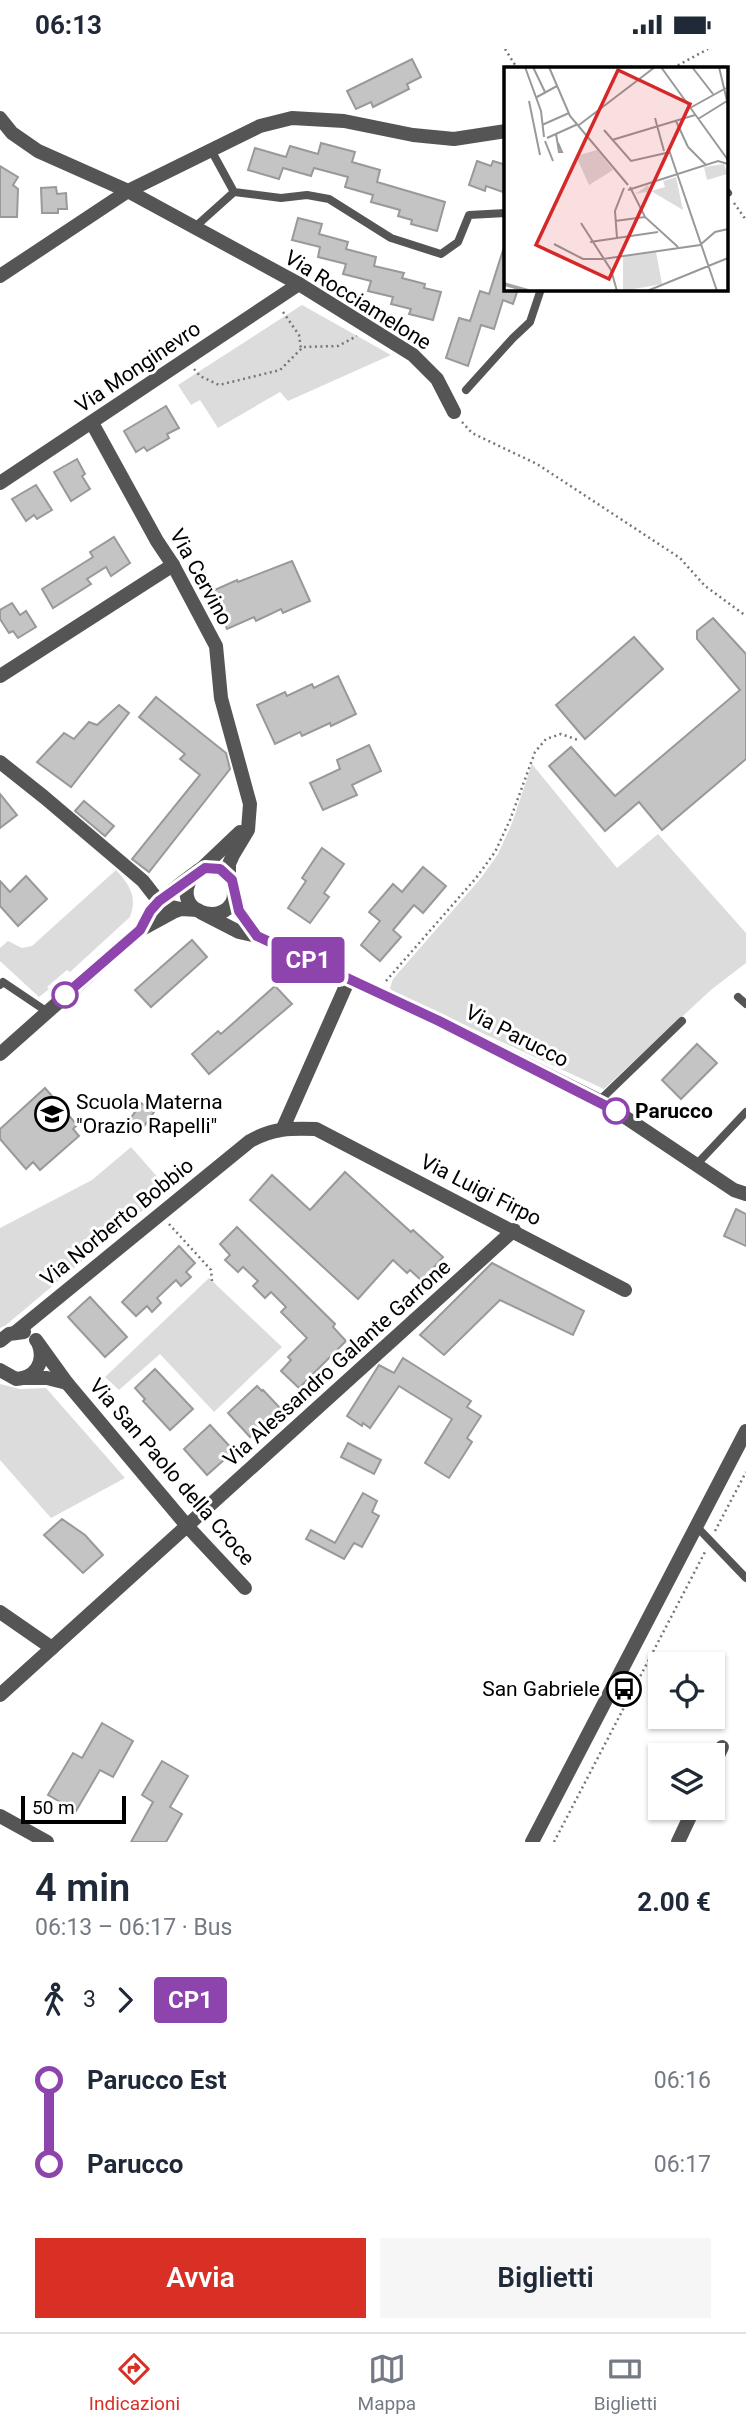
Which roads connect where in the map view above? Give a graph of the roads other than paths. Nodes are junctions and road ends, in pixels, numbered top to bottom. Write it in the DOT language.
graph roads {
  1 [pos="0,118"];
  2 [pos="504,131"];
  3 [pos="211,150"];
  4 [pos="128,191"];
  5 [pos="234,192"];
  6 [pos="504,213"];
  7 [pos="195,227"];
  8 [pos="0,276"];
  9 [pos="299,284"];
  10 [pos="540,291"];
  11 [pos="466,390"];
  12 [pos="454,412"];
  13 [pos="92,423"];
  14 [pos="0,483"];
  15 [pos="173,565"];
  16 [pos="0,676"];
  17 [pos="0,762"];
  18 [pos="250,804"];
  19 [pos="197,872"];
  20 [pos="229,876"];
  21 [pos="143,881"];
  22 [pos="178,887"];
  23 [pos="234,896"];
  24 [pos="159,901"];
  25 [pos="181,909"];
  26 [pos="200,912"];
  27 [pos="140,930"];
  28 [pos="257,936"];
  29 [pos="349,979"];
  30 [pos="0,985"];
  31 [pos="738,997"];
  32 [pos="746,1004"];
  33 [pos="46,1011"];
  34 [pos="682,1021"];
  35 [pos="0,1054"];
  36 [pos="599,1101"];
  37 [pos="746,1112"];
  38 [pos="283,1128"];
  39 [pos="316,1129"];
  40 [pos="696,1165"];
  41 [pos="746,1194"];
  42 [pos="514,1230"];
  43 [pos="625,1290"];
  44 [pos="16,1332"];
  45 [pos="1,1339"];
  46 [pos="36,1340"];
  47 [pos="1,1372"];
  48 [pos="22,1378"];
  49 [pos="67,1383"];
  50 [pos="746,1431"];
  51 [pos="696,1526"];
  52 [pos="188,1527"];
  53 [pos="746,1578"];
  54 [pos="245,1588"];
  55 [pos="0,1612"];
  56 [pos="52,1648"];
  57 [pos="0,1695"];
  58 [pos="0,1816"];
  59 [pos="688,1820"];
  60 [pos="47,1842"];
  61 [pos="532,1842"];
  62 [pos="678,1842"];
  1 -- 4 [label="street, Via Rocciamelone"];
  2 -- 3 [label="street"];
  3 -- 4 [label="street"];
  3 -- 5 [label="lane"];
  4 -- 7 [label="street, Via Rocciamelone"];
  4 -- 8 [label="street"];
  5 -- 6 [label="lane"];
  5 -- 7 [label="lane"];
  7 -- 9 [label="street, Via Rocciamelone"];
  9 -- 12 [label="street, Via Rocciamelone"];
  9 -- 13 [label="street, Via Monginevro"];
  10 -- 11 [label="lane"];
  13 -- 14 [label="street, Via Monginevro"];
  13 -- 15 [label="street, Via Cervino"];
  15 -- 16 [label="street"];
  15 -- 18 [label="street, Via Cervino"];
  17 -- 21 [label="street"];
  18 -- 19 [label="street"];
  18 -- 20 [label="street, Via Cervino"];
  19 -- 20 [label="street"];
  19 -- 22 [label="street"];
  19 -- 26 [label="street"];
  20 -- 23 [label="street"];
  21 -- 22 [label="street"];
  21 -- 24 [label="street"];
  21 -- 27 [label="street"];
  22 -- 24 [label="street"];
  23 -- 26 [label="street"];
  23 -- 28 [label="street"];
  24 -- 25 [label="street"];
  24 -- 27 [label="street"];
  25 -- 26 [label="street"];
  25 -- 27 [label="street"];
  26 -- 28 [label="street, Via Parucco"];
  27 -- 33 [label="street"];
  28 -- 29 [label="street, Via Parucco"];
  29 -- 36 [label="street, Via Parucco"];
  29 -- 38 [label="street"];
  30 -- 33 [label="lane"];
  31 -- 32 [label="lane"];
  33 -- 35 [label="street"];
  34 -- 36 [label="lane"];
  36 -- 40 [label="street, Via Parucco"];
  37 -- 40 [label="lane"];
  38 -- 39 [label="street, Via Norberto Bobbio"];
  38 -- 44 [label="street, Via Norberto Bobbio"];
  39 -- 42 [label="street, Via Luigi Firpo"];
  40 -- 41 [label="street, Via Parucco"];
  42 -- 43 [label="street, Via Luigi Firpo"];
  42 -- 52 [label="street, Via Alessandro Galante Garrone"];
  44 -- 45 [label="street, Via Norberto Bobbio"];
  44 -- 46 [label="street"];
  46 -- 48 [label="street"];
  46 -- 49 [label="street, Via San Paolo della Croce"];
  47 -- 48 [label="street"];
  48 -- 49 [label="street"];
  49 -- 52 [label="street, Via San Paolo della Croce"];
  50 -- 51 [label="street"];
  51 -- 53 [label="lane"];
  51 -- 61 [label="street"];
  52 -- 54 [label="street, Via San Paolo della Croce"];
  52 -- 56 [label="street, Via Alessandro Galante Garrone"];
  55 -- 56 [label="street"];
  56 -- 57 [label="street, Via Alessandro Galante Garrone"];
  58 -- 60 [label="street"];
  59 -- 62 [label="street"];
}
